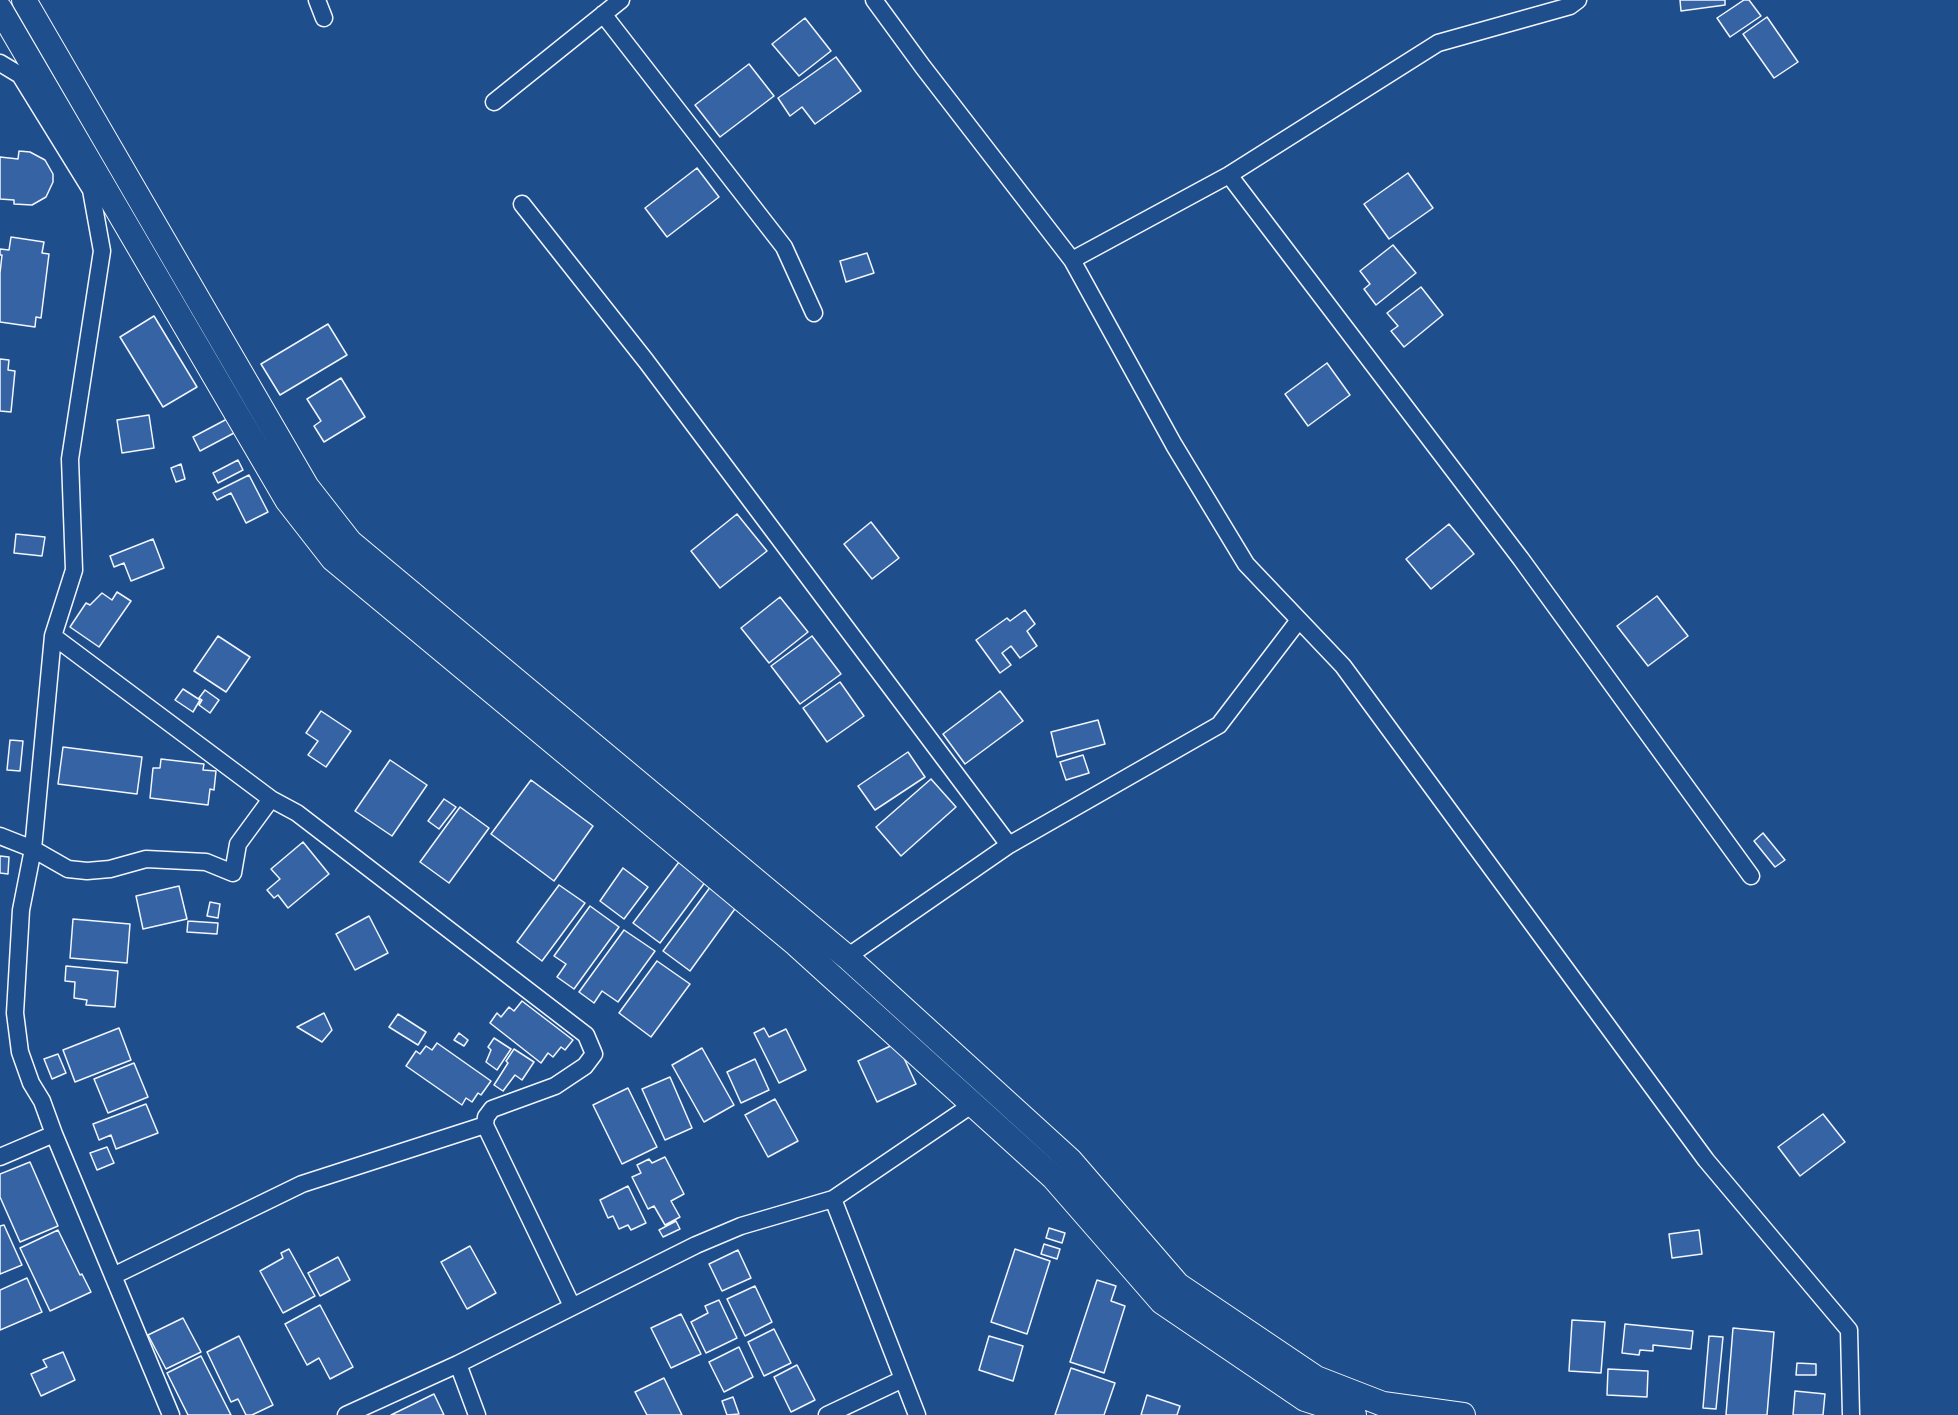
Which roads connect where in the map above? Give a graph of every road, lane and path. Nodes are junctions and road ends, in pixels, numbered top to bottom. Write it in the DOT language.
graph roads {
  1 [pos="24,0"];
  2 [pos="317,0"];
  3 [pos="621,0"];
  4 [pos="874,0"];
  5 [pos="1578,0"];
  6 [pos="0,9"];
  7 [pos="603,14"];
  8 [pos="324,18"];
  9 [pos="0,63"];
  10 [pos="494,102"];
  11 [pos="1229,175"];
  12 [pos="522,204"];
  13 [pos="1072,260"];
  14 [pos="814,313"];
  15 [pos="1299,620"];
  16 [pos="53,636"];
  17 [pos="271,799"];
  18 [pos="0,836"];
  19 [pos="1009,845"];
  20 [pos="33,849"];
  21 [pos="1751,876"];
  22 [pos="848,957"];
  23 [pos="973,1104"];
  24 [pos="485,1125"];
  25 [pos="54,1134"];
  26 [pos="0,1157"];
  27 [pos="833,1199"];
  28 [pos="113,1276"];
  29 [pos="572,1306"];
  30 [pos="458,1364"];
  31 [pos="903,1379"];
  32 [pos="171,1415"];
  33 [pos="346,1415"];
  34 [pos="477,1415"];
  35 [pos="827,1415"];
  36 [pos="917,1415"];
  37 [pos="1354,1415"];
  38 [pos="1463,1415"];
  39 [pos="1851,1415"];
  1 -- 22 [label="street"];
  2 -- 8 [label="street"];
  3 -- 7 [label="street"];
  4 -- 13 [label="street"];
  5 -- 11 [label="street"];
  6 -- 23 [label="street"];
  7 -- 10 [label="street"];
  7 -- 14 [label="street"];
  9 -- 16 [label="street"];
  11 -- 13 [label="street"];
  11 -- 21 [label="street"];
  12 -- 19 [label="street"];
  13 -- 15 [label="street"];
  15 -- 19 [label="street"];
  15 -- 39 [label="street"];
  16 -- 17 [label="street"];
  16 -- 20 [label="street"];
  17 -- 20 [label="street"];
  17 -- 24 [label="street"];
  18 -- 20 [label="street"];
  19 -- 22 [label="street"];
  20 -- 25 [label="street"];
  22 -- 38 [label="street"];
  23 -- 27 [label="street"];
  23 -- 37 [label="street"];
  24 -- 28 [label="street"];
  24 -- 29 [label="street"];
  25 -- 26 [label="street"];
  25 -- 28 [label="street"];
  27 -- 29 [label="street"];
  27 -- 31 [label="street"];
  28 -- 32 [label="street"];
  29 -- 30 [label="street"];
  30 -- 33 [label="street"];
  30 -- 34 [label="street"];
  31 -- 35 [label="street"];
  31 -- 36 [label="street"];
}
